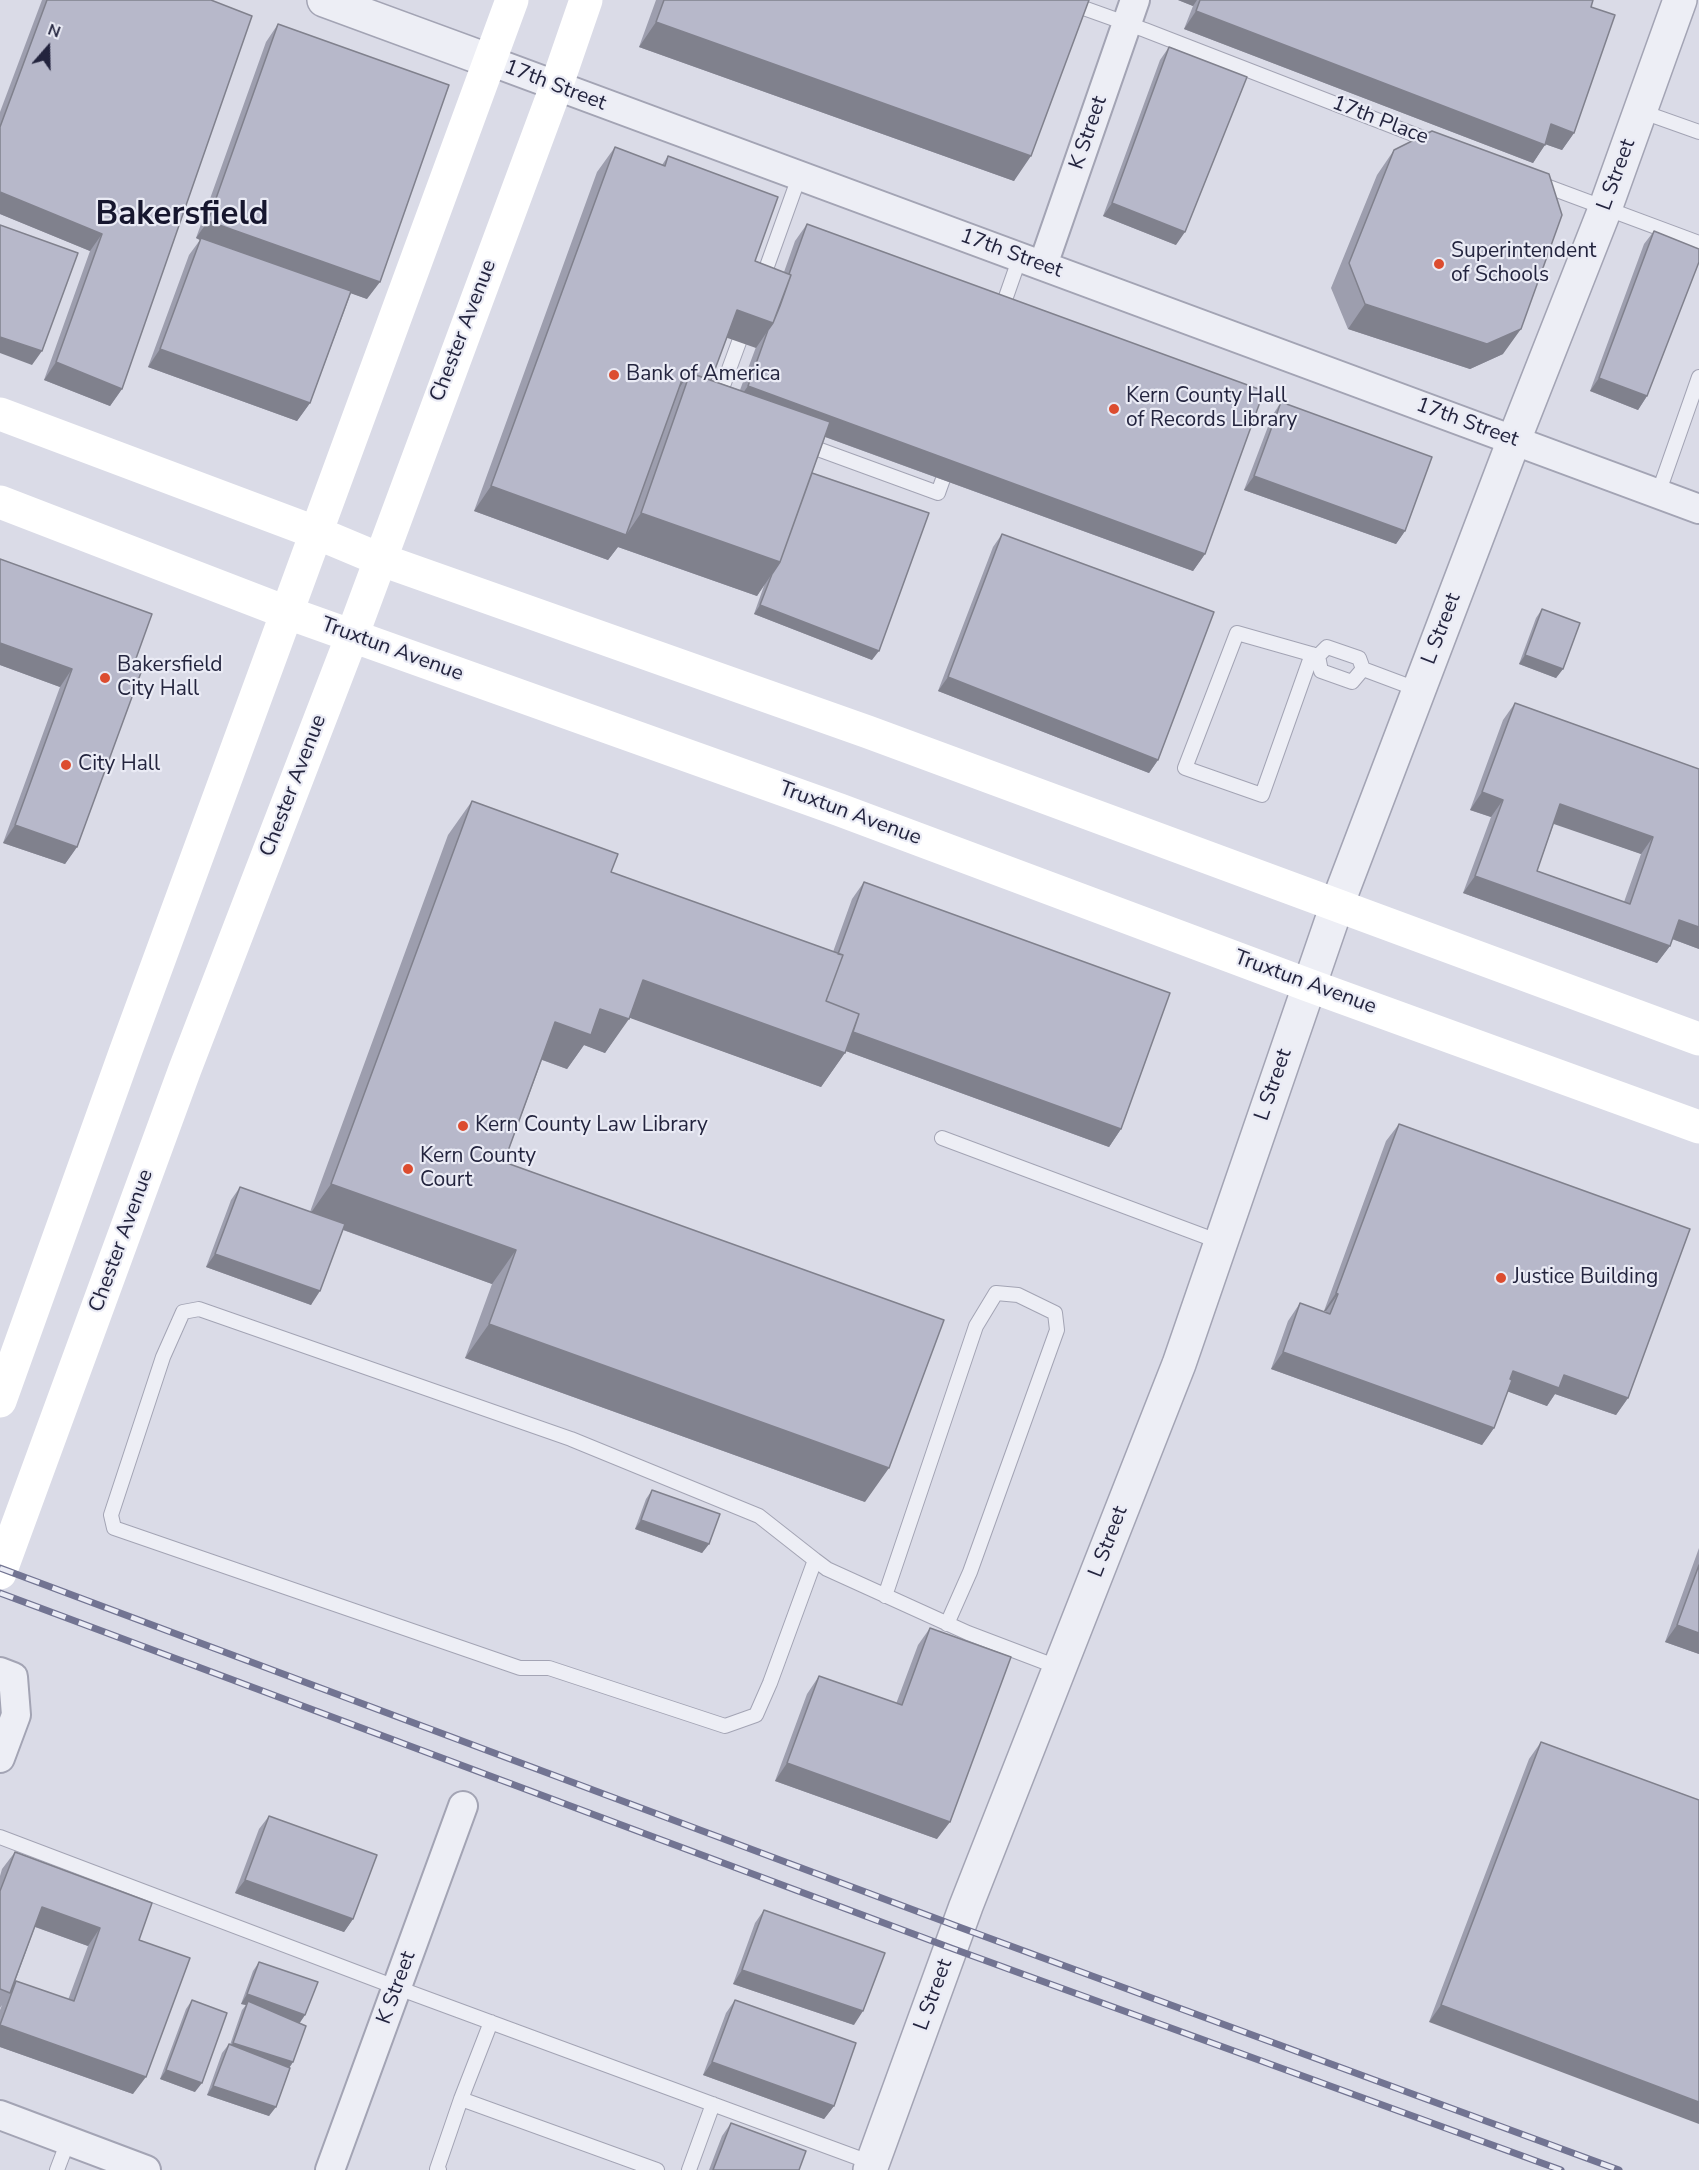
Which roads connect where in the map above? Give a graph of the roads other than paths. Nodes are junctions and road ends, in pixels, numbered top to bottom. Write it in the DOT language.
graph roads {
  1 [pos="324,0"];
  2 [pos="512,0"];
  3 [pos="586,0"];
  4 [pos="1061,0"];
  5 [pos="1680,0"];
  6 [pos="1131,12"];
  7 [pos="490,61"];
  8 [pos="556,87"];
  9 [pos="1640,111"];
  10 [pos="1699,132"];
  11 [pos="1445,147"];
  12 [pos="799,177"];
  13 [pos="1523,177"];
  14 [pos="1605,209"];
  15 [pos="1698,240"];
  16 [pos="1032,261"];
  17 [pos="757,294"];
  18 [pos="999,316"];
  19 [pos="739,342"];
  20 [pos="1699,377"];
  21 [pos="0,414"];
  22 [pos="725,415"];
  23 [pos="792,440"];
  24 [pos="1514,440"];
  25 [pos="943,479"];
  26 [pos="1658,494"];
  27 [pos="0,502"];
  28 [pos="1699,509"];
  29 [pos="317,533"];
  30 [pos="379,559"];
  31 [pos="288,613"];
  32 [pos="352,636"];
  33 [pos="1315,655"];
  34 [pos="1363,669"];
  35 [pos="1419,690"];
  36 [pos="1337,905"];
  37 [pos="1308,985"];
  38 [pos="1699,1039"];
  39 [pos="1699,1127"];
  40 [pos="942,1138"];
  41 [pos="1220,1242"];
  42 [pos="0,1401"];
  43 [pos="815,1560"];
  44 [pos="0,1573"];
  45 [pos="885,1596"];
  46 [pos="947,1624"];
  47 [pos="1060,1668"];
  48 [pos="7,1675"];
  49 [pos="0,1758"];
  50 [pos="463,1806"];
  51 [pos="0,1837"];
  52 [pos="398,1988"];
  53 [pos="491,2022"];
  54 [pos="461,2099"];
  55 [pos="712,2104"];
  56 [pos="0,2115"];
  57 [pos="68,2141"];
  58 [pos="871,2167"];
  59 [pos="57,2170"];
  60 [pos="146,2170"];
  61 [pos="330,2170"];
  62 [pos="439,2170"];
  63 [pos="657,2170"];
  64 [pos="689,2170"];
  1 -- 7 [label="street, 17th Street"];
  2 -- 7 [label="main road"];
  3 -- 8 [label="main road, Chester Avenue"];
  4 -- 6 [label="lane, 17th Place"];
  5 -- 9 [label="street, L Street"];
  6 -- 11 [label="lane, 17th Place"];
  6 -- 16 [label="street, K Street"];
  7 -- 8 [label="street, 17th Street"];
  7 -- 29 [label="main road"];
  8 -- 12 [label="street, 17th Street"];
  8 -- 30 [label="main road, Chester Avenue"];
  9 -- 10 [label="lane"];
  9 -- 14 [label="street, L Street"];
  12 -- 16 [label="street, 17th Street"];
  12 -- 17 [label="lane"];
  13 -- 14 [label="lane"];
  14 -- 15 [label="lane"];
  14 -- 24 [label="street, L Street"];
  16 -- 18 [label="lane"];
  16 -- 24 [label="street, 17th Street"];
  19 -- 22 [label="lane"];
  20 -- 26 [label="lane"];
  21 -- 29 [label="main road"];
  23 -- 25 [label="lane"];
  24 -- 26 [label="street, 17th Street"];
  24 -- 35 [label="street, L Street"];
  26 -- 28 [label="street, 17th Street"];
  27 -- 31 [label="main road, Truxtun Avenue"];
  29 -- 30 [label="main road"];
  29 -- 31 [label="main road"];
  30 -- 32 [label="main road, Chester Avenue"];
  30 -- 36 [label="main road"];
  31 -- 32 [label="main road, Truxtun Avenue"];
  31 -- 42 [label="main road"];
  32 -- 37 [label="main road, Truxtun Avenue"];
  32 -- 44 [label="main road, Chester Avenue"];
  33 -- 33 [label="lane"];
  33 -- 34 [label="lane"];
  33 -- 34 [label="lane"];
  34 -- 35 [label="lane"];
  35 -- 36 [label="street, L Street"];
  36 -- 37 [label="street, L Street"];
  36 -- 38 [label="main road"];
  37 -- 39 [label="main road, Truxtun Avenue"];
  37 -- 41 [label="street, L Street"];
  40 -- 41 [label="lane"];
  41 -- 47 [label="street, L Street"];
  43 -- 43 [label="lane"];
  43 -- 45 [label="lane"];
  45 -- 46 [label="lane"];
  45 -- 46 [label="lane"];
  46 -- 47 [label="lane"];
  47 -- 58 [label="street, L Street"];
  48 -- 49 [label="street"];
  50 -- 52 [label="street, K Street"];
  51 -- 52 [label="lane"];
  52 -- 53 [label="lane"];
  52 -- 61 [label="street, K Street"];
  53 -- 54 [label="lane"];
  53 -- 55 [label="lane"];
  54 -- 62 [label="lane"];
  54 -- 63 [label="lane"];
  55 -- 58 [label="lane"];
  55 -- 64 [label="lane"];
  56 -- 57 [label="street"];
  57 -- 59 [label="lane"];
  57 -- 60 [label="street"];
}
